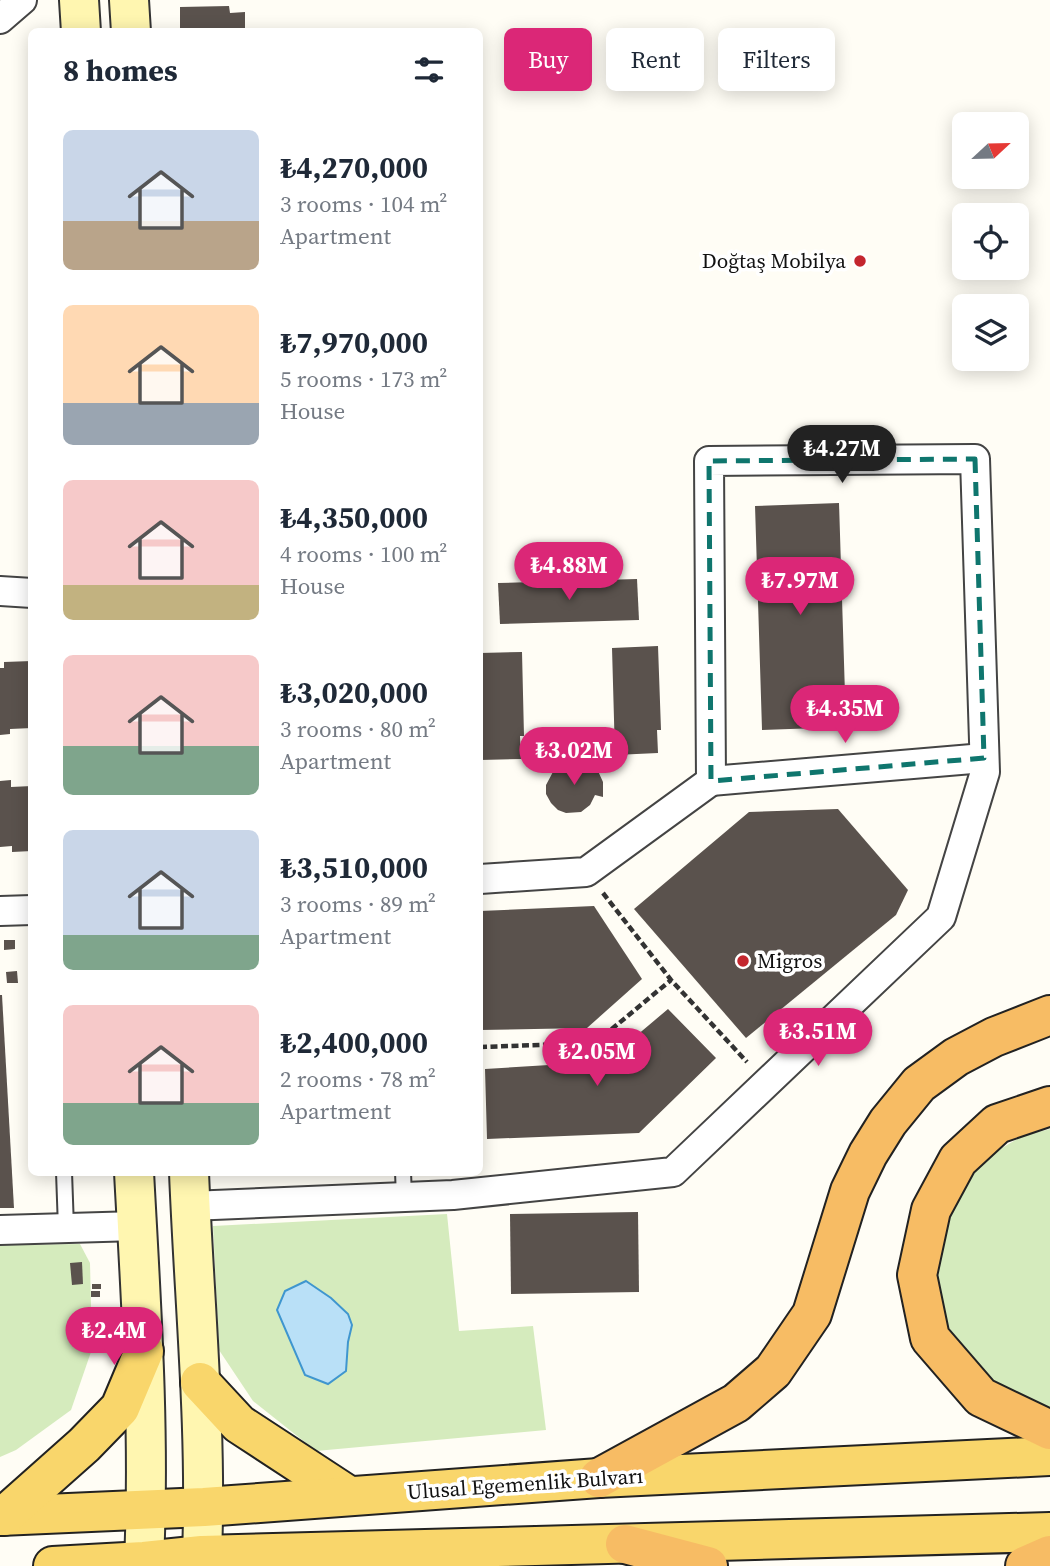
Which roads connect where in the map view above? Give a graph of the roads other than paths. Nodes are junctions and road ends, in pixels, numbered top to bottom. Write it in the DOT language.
graph roads {
  1 [pos="22,0"];
  2 [pos="79,0"];
  3 [pos="129,0"];
  4 [pos="0,19"];
  5 [pos="80,28"];
  6 [pos="131,28"];
  7 [pos="0,591"];
  8 [pos="28,593"];
  9 [pos="984,758"];
  10 [pos="711,781"];
  11 [pos="483,879"];
  12 [pos="28,910"];
  13 [pos="0,911"];
  14 [pos="1050,1015"];
  15 [pos="1050,1106"];
  16 [pos="64,1176"];
  17 [pos="134,1176"];
  18 [pos="404,1185"];
  19 [pos="190,1189"];
  20 [pos="137,1226"];
  21 [pos="66,1228"];
  22 [pos="0,1230"];
  23 [pos="144,1350"];
  24 [pos="200,1382"];
  25 [pos="1050,1430"];
  26 [pos="1050,1456"];
  27 [pos="599,1478"];
  28 [pos="349,1496"];
  29 [pos="204,1507"];
  30 [pos="147,1510"];
  31 [pos="2,1516"];
  32 [pos="1050,1532"];
  33 [pos="625,1544"];
  34 [pos="1050,1555"];
  35 [pos="202,1561"];
  36 [pos="144,1564"];
  37 [pos="53,1566"];
  38 [pos="708,1566"];
  39 [pos="1025,1566"];
  1 -- 4 [label="street"];
  2 -- 5 [label="main road"];
  3 -- 6 [label="main road"];
  7 -- 8 [label="street"];
  9 -- 10 [label="street"];
  9 -- 10 [label="street"];
  9 -- 18 [label="street"];
  10 -- 11 [label="street"];
  12 -- 13 [label="street"];
  14 -- 27 [label="highway"];
  15 -- 25 [label="highway"];
  16 -- 21 [label="lane"];
  17 -- 20 [label="main road"];
  18 -- 19 [label="street"];
  19 -- 24 [label="main road"];
  20 -- 21 [label="street"];
  20 -- 23 [label="main road"];
  21 -- 22 [label="street"];
  23 -- 30 [label="main road"];
  23 -- 31 [label="main road"];
  24 -- 28 [label="main road"];
  24 -- 29 [label="main road"];
  26 -- 27 [label="main road, Ulusal Egemenlik Bulvarı"];
  27 -- 28 [label="main road, Ulusal Egemenlik Bulvarı"];
  28 -- 29 [label="main road, Ulusal Egemenlik Bulvarı"];
  29 -- 30 [label="main road, Ulusal Egemenlik Bulvarı"];
  29 -- 35 [label="main road"];
  30 -- 31 [label="main road, Ulusal Egemenlik Bulvarı"];
  30 -- 36 [label="main road"];
  32 -- 33 [label="main road"];
  33 -- 35 [label="main road"];
  33 -- 38 [label="highway"];
  34 -- 39 [label="highway"];
  35 -- 36 [label="main road"];
  36 -- 37 [label="main road"];
}
